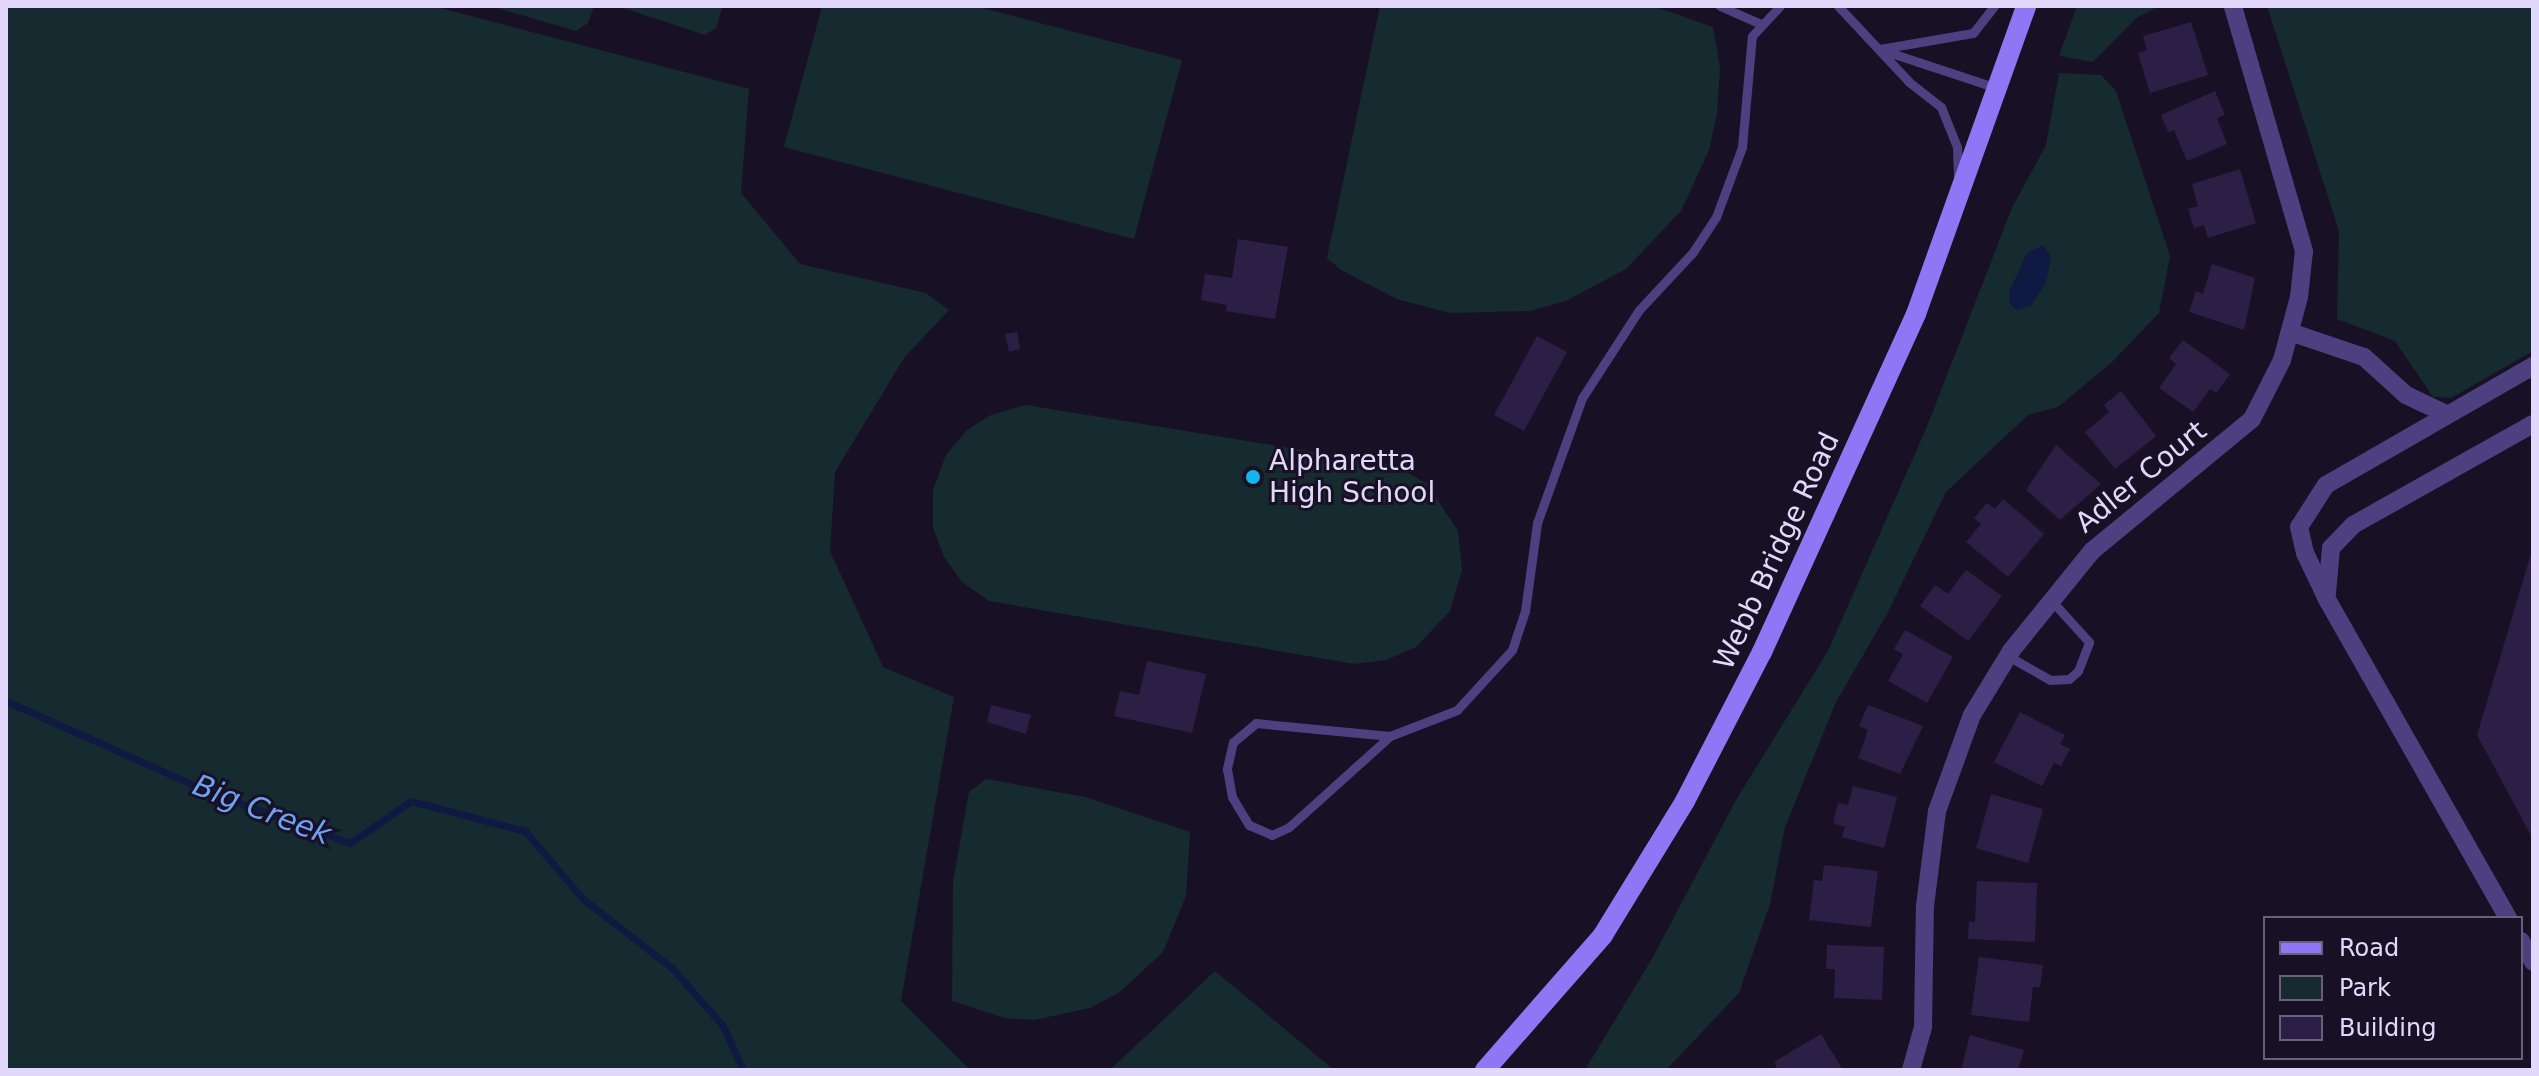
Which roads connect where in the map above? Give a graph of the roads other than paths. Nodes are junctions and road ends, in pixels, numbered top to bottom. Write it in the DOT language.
graph roads {
  1 [pos="1720,6"];
  2 [pos="1780,6"];
  3 [pos="1838,6"];
  4 [pos="1994,6"];
  5 [pos="2026,6"];
  6 [pos="2233,6"];
  7 [pos="1761,24"];
  8 [pos="1880,49"];
  9 [pos="2000,89"];
  10 [pos="1959,201"];
  11 [pos="2290,332"];
  12 [pos="2533,366"];
  13 [pos="2406,395"];
  14 [pos="2446,414"];
  15 [pos="2533,424"];
  16 [pos="2410,432"];
  17 [pos="2327,599"];
  18 [pos="2051,600"];
  19 [pos="2008,656"];
  20 [pos="1390,736"];
  21 [pos="2507,916"];
  22 [pos="2523,944"];
  23 [pos="2533,962"];
  24 [pos="1485,1070"];
  25 [pos="1911,1070"];
  1 -- 7 [label="lane"];
  2 -- 7 [label="lane"];
  3 -- 8 [label="lane"];
  4 -- 8 [label="lane"];
  5 -- 9 [label="street, Webb Bridge Road"];
  6 -- 11 [label="street, Adler Court"];
  7 -- 20 [label="lane"];
  8 -- 9 [label="lane"];
  8 -- 10 [label="lane"];
  9 -- 10 [label="street, Webb Bridge Road"];
  10 -- 24 [label="street, Webb Bridge Road"];
  11 -- 13 [label="street"];
  11 -- 18 [label="street, Adler Court"];
  12 -- 14 [label="street"];
  13 -- 14 [label="street"];
  13 -- 16 [label="street"];
  14 -- 16 [label="street"];
  15 -- 17 [label="street"];
  16 -- 17 [label="street"];
  17 -- 21 [label="street"];
  18 -- 19 [label="street, Adler Court"];
  18 -- 19 [label="lane"];
  19 -- 25 [label="street, Adler Court"];
  20 -- 20 [label="lane"];
  22 -- 23 [label="street"];
}
